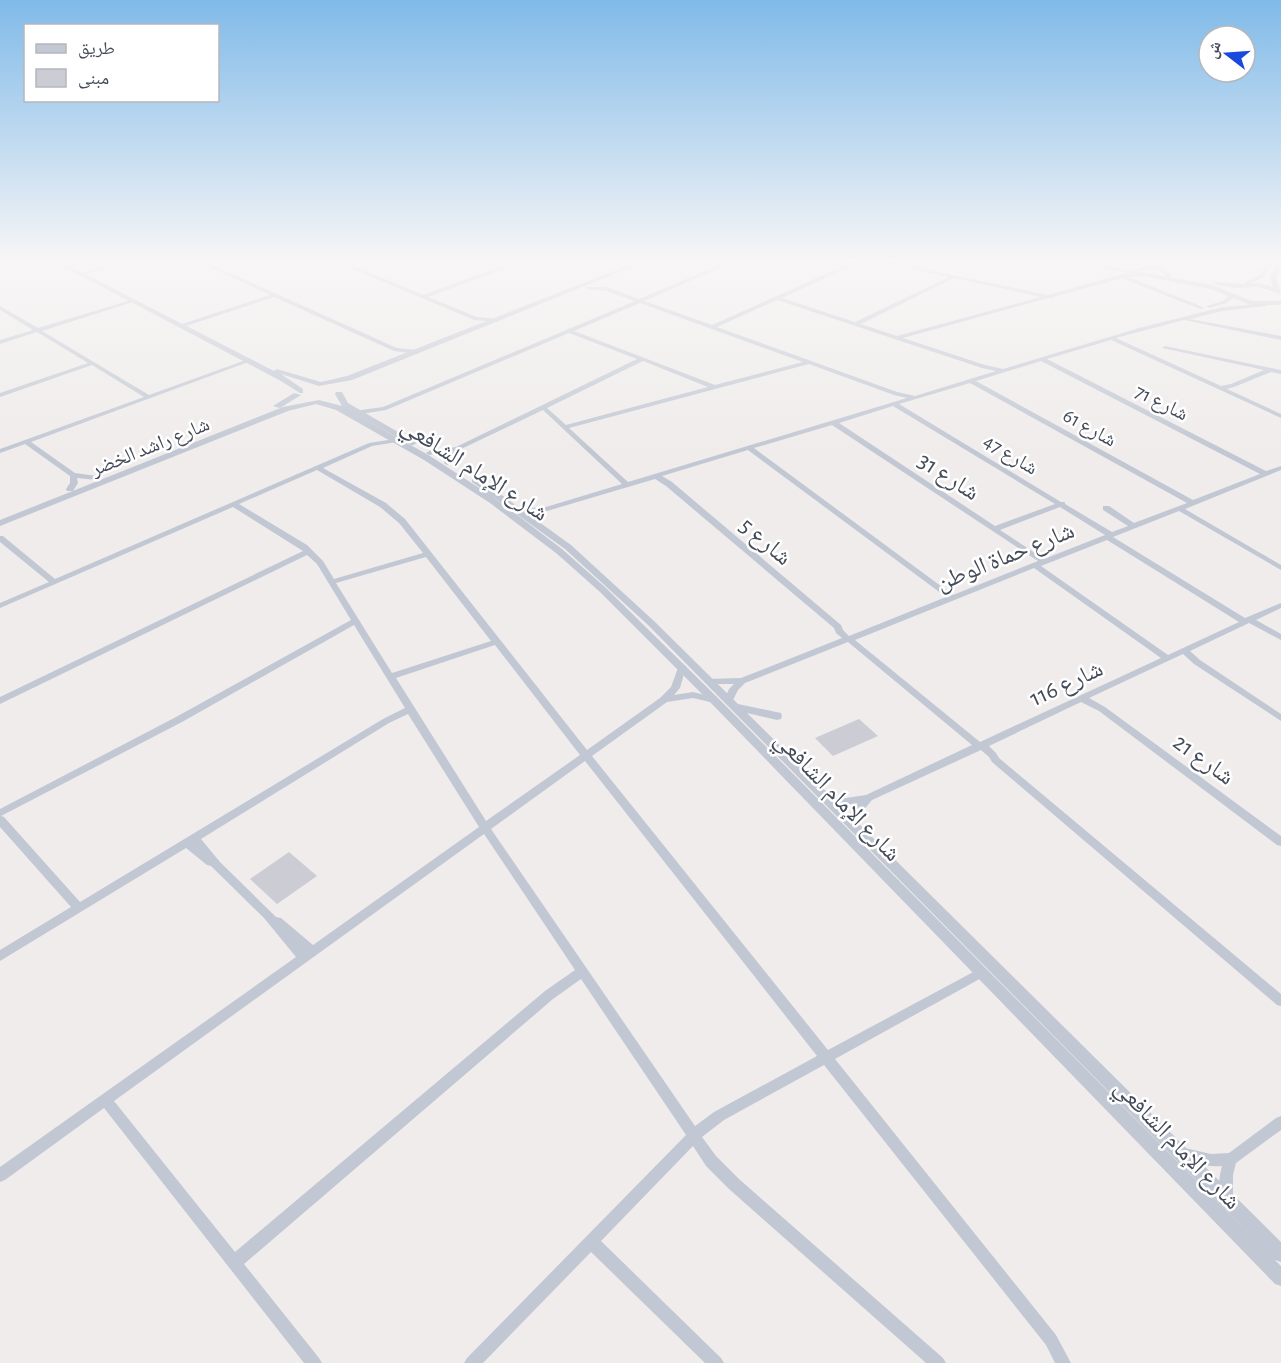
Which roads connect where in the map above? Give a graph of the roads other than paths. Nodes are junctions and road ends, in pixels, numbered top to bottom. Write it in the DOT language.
graph roads {
  1 [pos="25,323"];
  2 [pos="62,323"];
  3 [pos="174,323"];
  4 [pos="191,323"];
  5 [pos="335,323"];
  6 [pos="479,323"];
  7 [pos="490,323"];
  8 [pos="502,323"];
  9 [pos="590,323"];
  10 [pos="701,323"];
  11 [pos="723,323"];
  12 [pos="856,323"];
  13 [pos="864,323"];
  14 [pos="957,323"];
  15 [pos="1160,323"];
  16 [pos="1169,323"];
  17 [pos="1204,323"];
  18 [pos="1207,323"];
  19 [pos="861,324"];
  20 [pos="181,326"];
  21 [pos="713,327"];
  22 [pos="478,328"];
  23 [pos="1141,329"];
  24 [pos="38,330"];
  25 [pos="570,331"];
  26 [pos="1113,338"];
  27 [pos="1281,338"];
  28 [pos="898,339"];
  29 [pos="0,342"];
  30 [pos="1165,348"];
  31 [pos="396,350"];
  32 [pos="417,352"];
  33 [pos="396,359"];
  34 [pos="1042,359"];
  35 [pos="645,360"];
  36 [pos="248,361"];
  37 [pos="807,361"];
  38 [pos="93,363"];
  39 [pos="259,367"];
  40 [pos="984,368"];
  41 [pos="1270,370"];
  42 [pos="1003,371"];
  43 [pos="1281,372"];
  44 [pos="994,374"];
  45 [pos="971,381"];
  46 [pos="321,384"];
  47 [pos="714,387"];
  48 [pos="1223,389"];
  49 [pos="340,392"];
  50 [pos="298,393"];
  51 [pos="0,394"];
  52 [pos="896,394"];
  53 [pos="149,397"];
  54 [pos="915,398"];
  55 [pos="316,402"];
  56 [pos="900,402"];
  57 [pos="384,409"];
  58 [pos="542,409"];
  59 [pos="361,412"];
  60 [pos="1280,414"];
  61 [pos="833,422"];
  62 [pos="378,426"];
  63 [pos="566,429"];
  64 [pos="395,441"];
  65 [pos="26,442"];
  66 [pos="371,444"];
  67 [pos="749,448"];
  68 [pos="457,449"];
  69 [pos="0,452"];
  70 [pos="429,453"];
  71 [pos="447,463"];
  72 [pos="317,467"];
  73 [pos="1281,468"];
  74 [pos="1266,474"];
  75 [pos="73,475"];
  76 [pos="659,475"];
  77 [pos="96,478"];
  78 [pos="630,484"];
  79 [pos="70,489"];
  80 [pos="1193,503"];
  81 [pos="233,504"];
  82 [pos="1062,504"];
  83 [pos="1106,508"];
  84 [pos="547,509"];
  85 [pos="1177,509"];
  86 [pos="520,511"];
  87 [pos="0,517"];
  88 [pos="536,522"];
  89 [pos="0,523"];
  90 [pos="1134,526"];
  91 [pos="994,529"];
  92 [pos="1112,535"];
  93 [pos="0,538"];
  94 [pos="309,551"];
  95 [pos="427,554"];
  96 [pos="1037,565"];
  97 [pos="1281,568"];
  98 [pos="54,582"];
  99 [pos="332,582"];
  100 [pos="952,598"];
  101 [pos="1281,605"];
  102 [pos="0,606"];
  103 [pos="1249,620"];
  104 [pos="356,623"];
  105 [pos="1281,637"];
  106 [pos="851,638"];
  107 [pos="496,642"];
  108 [pos="1176,655"];
  109 [pos="682,667"];
  110 [pos="390,678"];
  111 [pos="710,681"];
  112 [pos="742,681"];
  113 [pos="1085,697"];
  114 [pos="663,700"];
  115 [pos="714,700"];
  116 [pos="0,701"];
  117 [pos="732,703"];
  118 [pos="409,710"];
  119 [pos="777,716"];
  120 [pos="1281,718"];
  121 [pos="980,747"];
  122 [pos="586,755"];
  123 [pos="57,785"];
  124 [pos="868,798"];
  125 [pos="828,799"];
  126 [pos="0,813"];
  127 [pos="0,820"];
  128 [pos="853,825"];
  129 [pos="485,828"];
  130 [pos="190,840"];
  131 [pos="1281,842"];
  132 [pos="79,908"];
  133 [pos="309,955"];
  134 [pos="0,956"];
  135 [pos="581,972"];
  136 [pos="981,973"];
  137 [pos="1281,1001"];
  138 [pos="826,1058"];
  139 [pos="106,1100"];
  140 [pos="1281,1122"];
  141 [pos="693,1136"];
  142 [pos="1177,1150"];
  143 [pos="1231,1159"];
  144 [pos="0,1175"];
  145 [pos="1227,1201"];
  146 [pos="590,1241"];
  147 [pos="1281,1254"];
  148 [pos="234,1263"];
  149 [pos="1281,1278"];
  150 [pos="314,1363"];
  151 [pos="472,1363"];
  152 [pos="716,1363"];
  153 [pos="938,1363"];
  154 [pos="1063,1363"];
  1 -- 24 [label="street"];
  2 -- 24 [label="street"];
  3 -- 20 [label="street"];
  4 -- 20 [label="street"];
  5 -- 31 [label="street"];
  6 -- 22 [label="street"];
  7 -- 22 [label="street"];
  8 -- 49 [label="street"];
  9 -- 25 [label="street"];
  10 -- 21 [label="street"];
  11 -- 21 [label="street"];
  12 -- 19 [label="street"];
  13 -- 19 [label="street"];
  14 -- 28 [label="street"];
  15 -- 23 [label="street"];
  16 -- 23 [label="street"];
  17 -- 18 [label="street"];
  18 -- 27 [label="street"];
  19 -- 28 [label="street"];
  20 -- 36 [label="street"];
  21 -- 37 [label="street"];
  22 -- 32 [label="street"];
  23 -- 26 [label="street"];
  24 -- 29 [label="street"];
  24 -- 38 [label="street"];
  25 -- 35 [label="street"];
  25 -- 57 [label="street"];
  26 -- 34 [label="street"];
  26 -- 48 [label="street"];
  28 -- 40 [label="street"];
  30 -- 41 [label="street"];
  31 -- 32 [label="street"];
  31 -- 33 [label="street"];
  32 -- 33 [label="street"];
  33 -- 46 [label="street"];
  34 -- 42 [label="street"];
  34 -- 74 [label="street, شارع 71"];
  35 -- 47 [label="street"];
  35 -- 58 [label="street"];
  36 -- 39 [label="street"];
  36 -- 53 [label="street"];
  37 -- 47 [label="street"];
  37 -- 52 [label="street"];
  38 -- 51 [label="street"];
  38 -- 53 [label="street"];
  39 -- 46 [label="street"];
  39 -- 50 [label="street"];
  40 -- 42 [label="street"];
  40 -- 44 [label="street"];
  41 -- 43 [label="street"];
  41 -- 48 [label="street"];
  42 -- 44 [label="street"];
  44 -- 45 [label="street"];
  45 -- 54 [label="street"];
  45 -- 80 [label="street, شارع 61"];
  46 -- 49 [label="street, شارع الإمام الشافعي"];
  46 -- 50 [label="street, شارع راشد الخضر"];
  47 -- 63 [label="street"];
  48 -- 60 [label="street"];
  49 -- 55 [label="street, شارع راشد الخضر"];
  49 -- 59 [label="street, شارع الإمام الشافعي"];
  50 -- 55 [label="street, شارع الإمام الشافعي"];
  50 -- 77 [label="street, شارع راشد الخضر"];
  52 -- 54 [label="street"];
  52 -- 56 [label="street, شارع 47"];
  53 -- 65 [label="street"];
  54 -- 56 [label="street"];
  55 -- 62 [label="street, شارع الإمام الشافعي"];
  55 -- 89 [label="street, شارع راشد الخضر"];
  56 -- 61 [label="street"];
  56 -- 82 [label="street, شارع 47"];
  57 -- 59 [label="street"];
  57 -- 62 [label="street"];
  58 -- 63 [label="street"];
  58 -- 68 [label="street"];
  59 -- 62 [label="street, شارع الإمام الشافعي"];
  61 -- 67 [label="street"];
  61 -- 91 [label="street, شارع 31"];
  62 -- 64 [label="street, شارع الإمام الشافعي"];
  62 -- 66 [label="street"];
  62 -- 70 [label="street, شارع الإمام الشافعي"];
  63 -- 78 [label="street"];
  64 -- 66 [label="street"];
  64 -- 109 [label="street, شارع الإمام الشافعي"];
  65 -- 69 [label="street"];
  65 -- 75 [label="street"];
  66 -- 72 [label="street"];
  67 -- 76 [label="street"];
  67 -- 100 [label="street"];
  68 -- 70 [label="street"];
  68 -- 71 [label="street"];
  70 -- 71 [label="street, شارع الإمام الشافعي"];
  71 -- 86 [label="street, شارع الإمام الشافعي"];
  72 -- 81 [label="street"];
  72 -- 95 [label="street"];
  73 -- 74 [label="street, شارع حماة الوطن"];
  74 -- 80 [label="street, شارع حماة الوطن"];
  75 -- 77 [label="street"];
  75 -- 79 [label="street"];
  76 -- 78 [label="street"];
  76 -- 106 [label="street, شارع 5"];
  77 -- 79 [label="street, شارع راشد الخضر"];
  78 -- 84 [label="street"];
  79 -- 87 [label="street, شارع راشد الخضر"];
  80 -- 85 [label="street, شارع حماة الوطن"];
  81 -- 94 [label="street"];
  81 -- 98 [label="street"];
  82 -- 91 [label="street"];
  82 -- 92 [label="street, شارع 47"];
  83 -- 90 [label="street"];
  84 -- 86 [label="street"];
  84 -- 88 [label="street"];
  85 -- 90 [label="street, شارع حماة الوطن"];
  85 -- 97 [label="street"];
  86 -- 88 [label="street, شارع الإمام الشافعي"];
  88 -- 111 [label="street, شارع الإمام الشافعي"];
  90 -- 92 [label="street, شارع حماة الوطن"];
  91 -- 96 [label="street, شارع 31"];
  92 -- 96 [label="street, شارع حماة الوطن"];
  92 -- 103 [label="street, شارع 47"];
  93 -- 98 [label="street"];
  94 -- 99 [label="street"];
  94 -- 116 [label="street"];
  95 -- 99 [label="street"];
  95 -- 107 [label="street"];
  96 -- 100 [label="street, شارع حماة الوطن"];
  96 -- 108 [label="street, شارع 31"];
  98 -- 102 [label="street"];
  99 -- 104 [label="street"];
  100 -- 106 [label="street, شارع حماة الوطن"];
  101 -- 103 [label="street, شارع 116"];
  103 -- 105 [label="street, شارع 47"];
  103 -- 108 [label="street, شارع 116"];
  104 -- 110 [label="street"];
  104 -- 123 [label="street"];
  106 -- 112 [label="street, شارع حماة الوطن"];
  106 -- 121 [label="street, شارع 5"];
  107 -- 110 [label="street"];
  107 -- 122 [label="street"];
  108 -- 113 [label="street, شارع 116"];
  108 -- 120 [label="street, شارع 31"];
  109 -- 114 [label="street"];
  109 -- 115 [label="street, شارع الإمام الشافعي"];
  110 -- 118 [label="street"];
  111 -- 112 [label="street, شارع حماة الوطن"];
  111 -- 117 [label="street, شارع الإمام الشافعي"];
  112 -- 117 [label="street"];
  113 -- 121 [label="street, شارع 116"];
  113 -- 131 [label="street, شارع 21"];
  114 -- 115 [label="street"];
  114 -- 122 [label="street"];
  115 -- 136 [label="street, شارع الإمام الشافعي"];
  117 -- 119 [label="street"];
  117 -- 125 [label="street, شارع الإمام الشافعي"];
  118 -- 129 [label="street"];
  118 -- 130 [label="street"];
  121 -- 124 [label="street, شارع 116"];
  121 -- 137 [label="street, شارع 5"];
  122 -- 129 [label="street"];
  122 -- 138 [label="street"];
  123 -- 126 [label="street"];
  123 -- 127 [label="street"];
  124 -- 125 [label="street, شارع 116"];
  124 -- 128 [label="street"];
  125 -- 128 [label="street, شارع الإمام الشافعي"];
  127 -- 132 [label="street"];
  128 -- 142 [label="street, شارع الإمام الشافعي"];
  129 -- 133 [label="street"];
  129 -- 135 [label="street"];
  130 -- 132 [label="street"];
  130 -- 133 [label="street"];
  132 -- 134 [label="street"];
  133 -- 139 [label="street"];
  135 -- 141 [label="street"];
  135 -- 148 [label="street"];
  136 -- 138 [label="street"];
  136 -- 149 [label="street, شارع الإمام الشافعي"];
  138 -- 141 [label="street"];
  138 -- 154 [label="street"];
  139 -- 144 [label="street"];
  139 -- 148 [label="street"];
  140 -- 143 [label="street"];
  141 -- 146 [label="street"];
  141 -- 153 [label="street"];
  142 -- 143 [label="street"];
  142 -- 145 [label="street, شارع الإمام الشافعي"];
  143 -- 145 [label="street"];
  145 -- 147 [label="street, شارع الإمام الشافعي"];
  146 -- 151 [label="street"];
  146 -- 152 [label="street"];
  148 -- 150 [label="street"];
}
